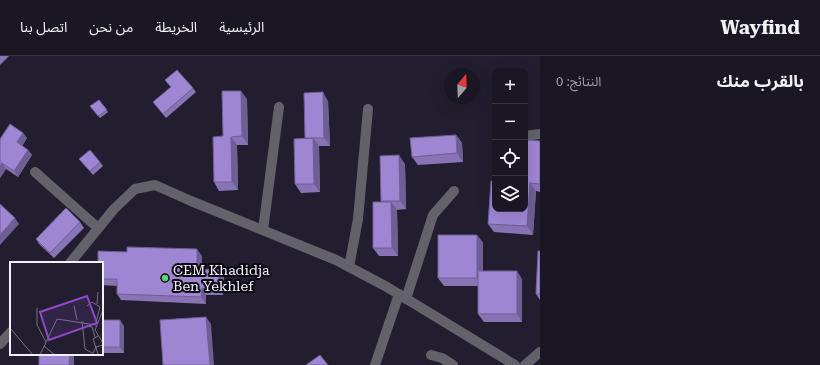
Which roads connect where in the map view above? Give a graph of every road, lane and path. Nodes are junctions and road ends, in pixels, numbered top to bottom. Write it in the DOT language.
graph roads {
  1 [pos="279,107"];
  2 [pos="368,110"];
  3 [pos="540,134"];
  4 [pos="528,136"];
  5 [pos="35,172"];
  6 [pos="454,191"];
  7 [pos="98,228"];
  8 [pos="263,230"];
  9 [pos="71,262"];
  10 [pos="349,267"];
  11 [pos="403,297"];
  12 [pos="10,333"];
  13 [pos="0,344"];
  14 [pos="540,352"];
  15 [pos="431,354"];
  16 [pos="376,365"];
  17 [pos="453,365"];
  18 [pos="515,365"];
  19 [pos="525,365"];
  1 -- 8 [label="street"];
  2 -- 10 [label="street"];
  3 -- 4 [label="street"];
  5 -- 7 [label="street"];
  6 -- 11 [label="street"];
  7 -- 8 [label="street"];
  7 -- 9 [label="street"];
  8 -- 10 [label="street"];
  10 -- 11 [label="street"];
  11 -- 16 [label="street"];
  11 -- 18 [label="street"];
  12 -- 13 [label="street"];
  14 -- 19 [label="street"];
  15 -- 17 [label="street"];
}
